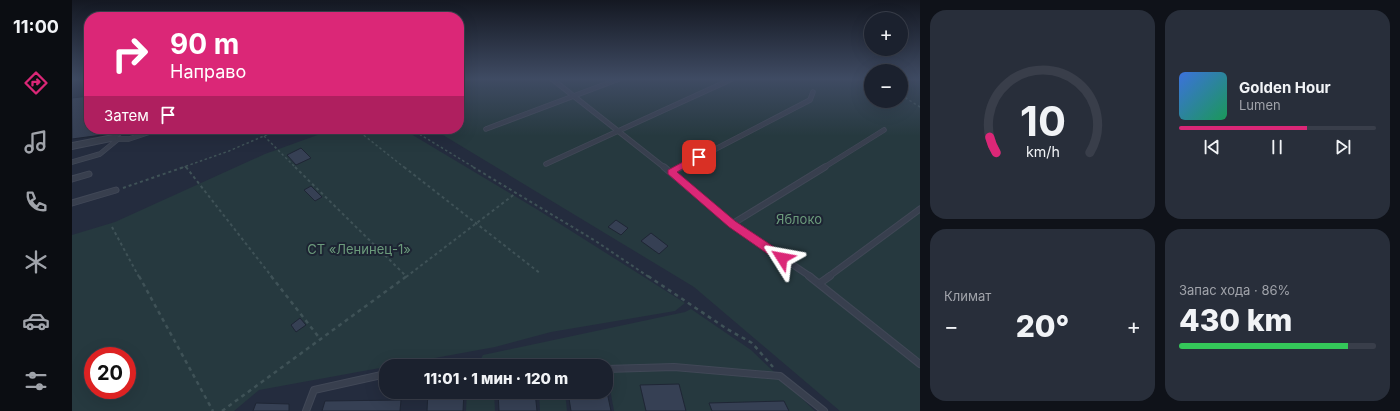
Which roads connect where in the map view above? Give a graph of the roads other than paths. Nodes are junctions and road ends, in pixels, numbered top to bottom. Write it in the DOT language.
graph roads {
  1 [pos="568,98"];
  2 [pos="577,98"];
  3 [pos="687,98"];
  4 [pos="811,98"];
  5 [pos="486,129"];
  6 [pos="617,130"];
  7 [pos="884,130"];
  8 [pos="120,134"];
  9 [pos="144,134"];
  10 [pos="115,139"];
  11 [pos="72,146"];
  12 [pos="72,162"];
  13 [pos="546,164"];
  14 [pos="671,172"];
  15 [pos="89,174"];
  16 [pos="72,180"];
  17 [pos="116,190"];
  18 [pos="72,203"];
  19 [pos="920,209"];
  20 [pos="732,224"];
  21 [pos="820,283"];
  22 [pos="920,364"];
  23 [pos="613,369"];
  24 [pos="379,376"];
  25 [pos="306,411"];
  26 [pos="824,411"];
  1 -- 5 [label="lane"];
  2 -- 6 [label="lane"];
  3 -- 6 [label="lane"];
  4 -- 14 [label="lane"];
  6 -- 13 [label="lane"];
  6 -- 14 [label="lane"];
  7 -- 20 [label="lane"];
  8 -- 10 [label="lane"];
  9 -- 10 [label="lane"];
  10 -- 11 [label="street"];
  10 -- 12 [label="lane"];
  14 -- 20 [label="lane"];
  15 -- 16 [label="lane"];
  17 -- 18 [label="lane"];
  19 -- 21 [label="lane"];
  20 -- 21 [label="lane"];
  21 -- 22 [label="lane"];
  23 -- 26 [label="lane"];
  24 -- 25 [label="lane"];
}
